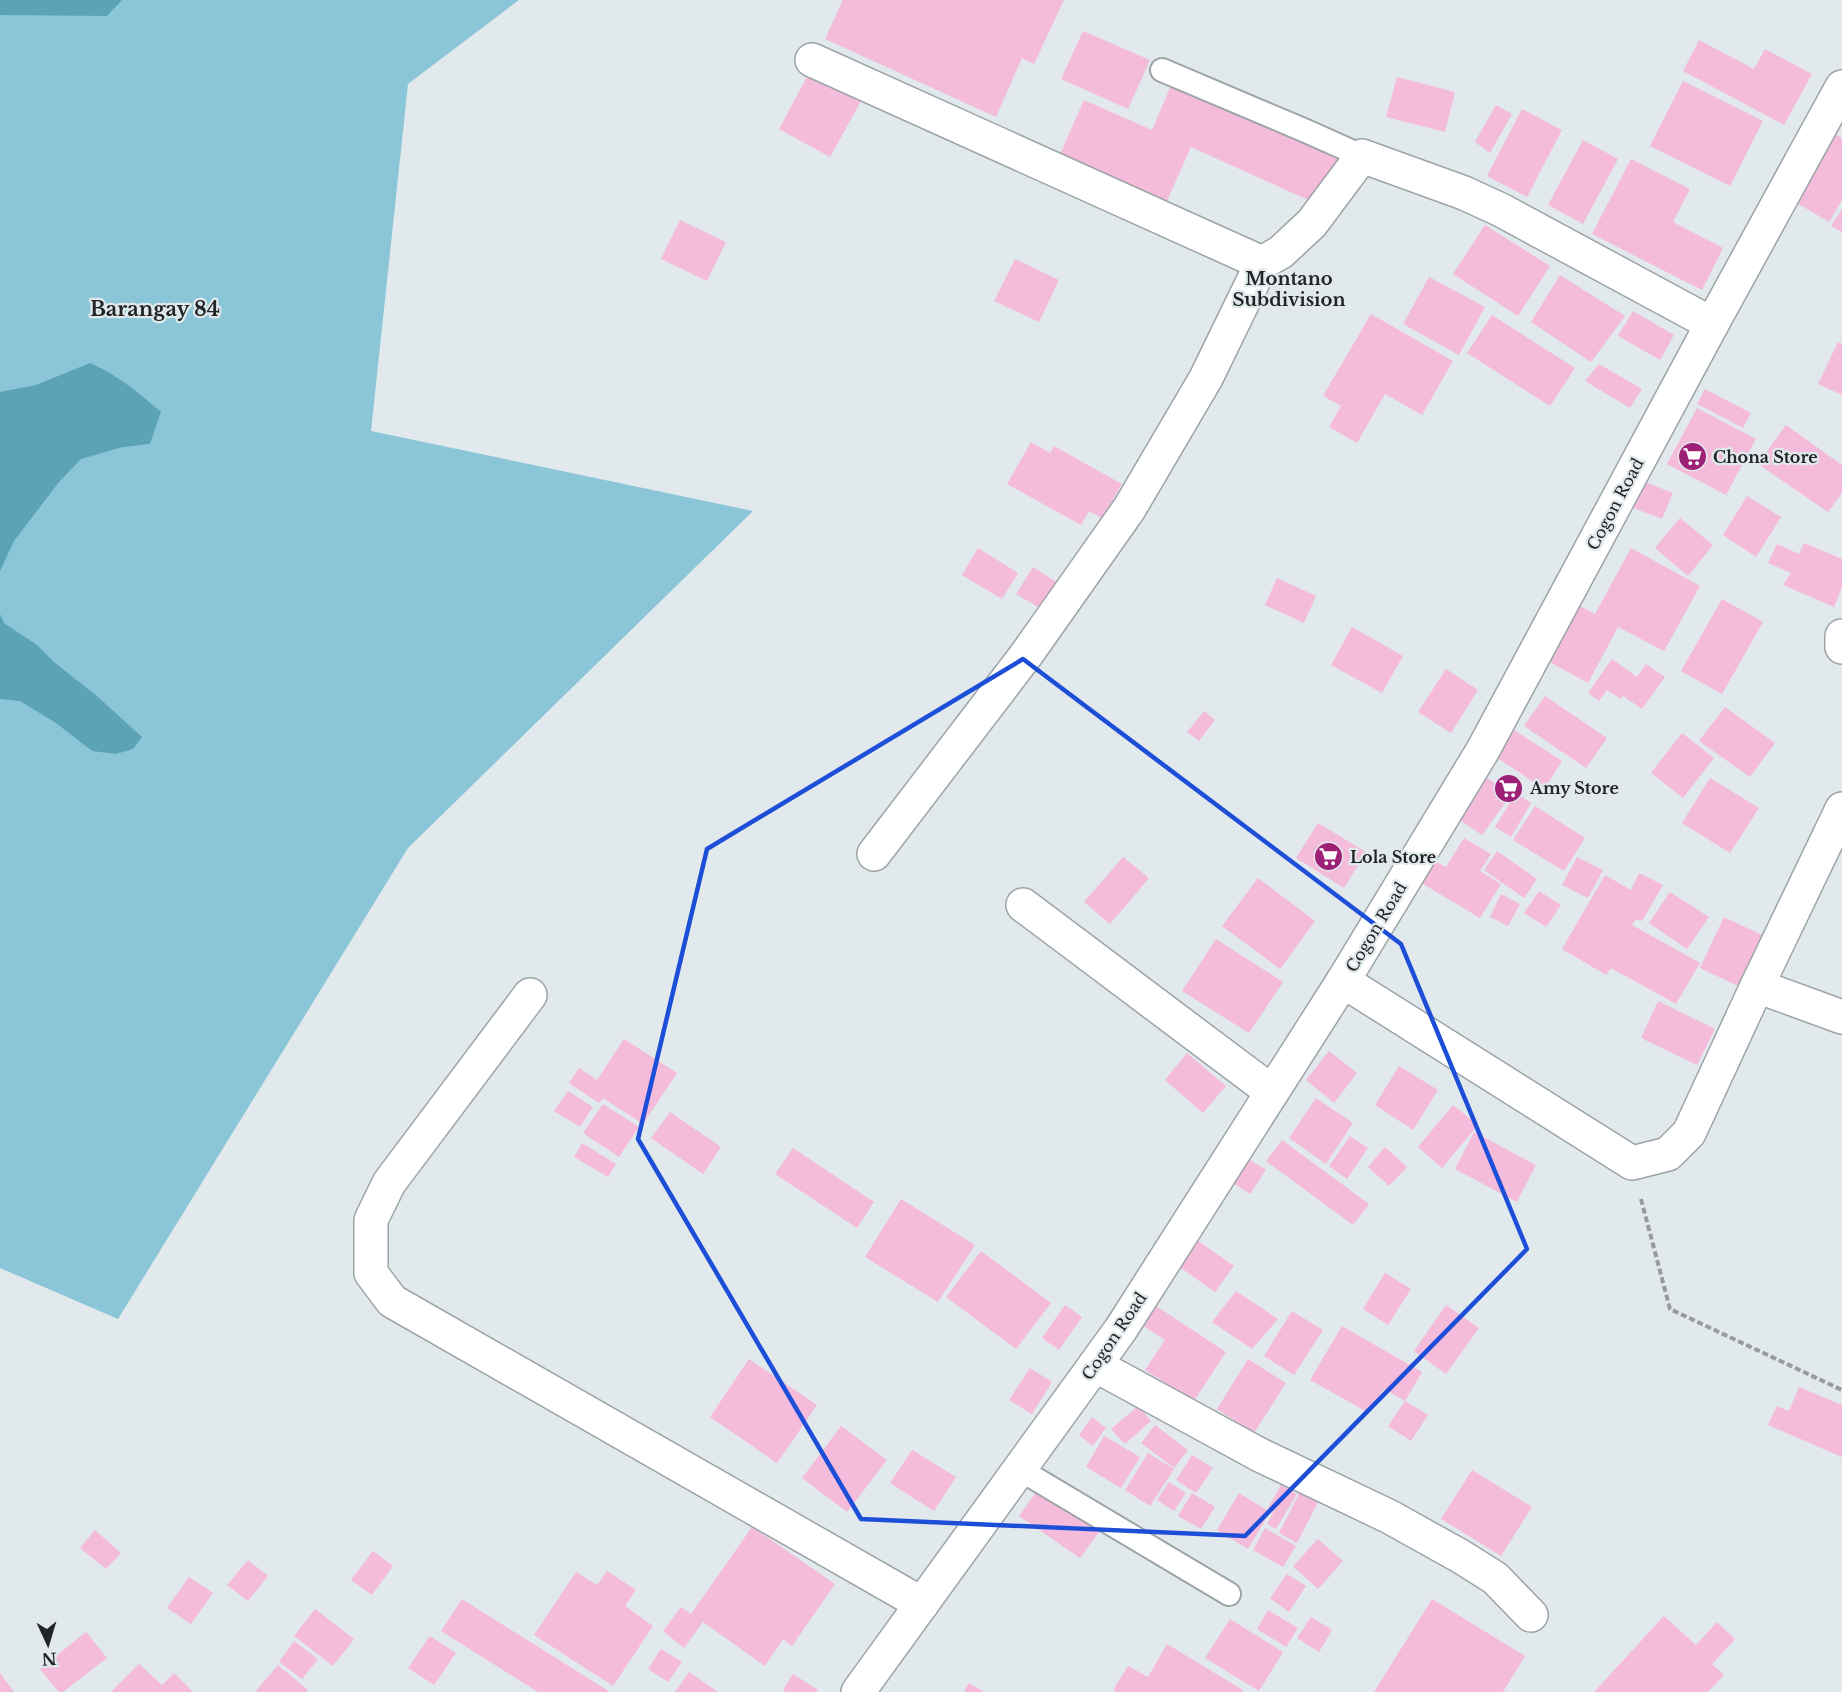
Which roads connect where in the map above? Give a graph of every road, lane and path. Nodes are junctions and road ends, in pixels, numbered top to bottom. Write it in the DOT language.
graph roads {
  1 [pos="812,60"];
  2 [pos="1162,69"];
  3 [pos="1842,87"];
  4 [pos="1362,156"];
  5 [pos="1262,263"];
  6 [pos="1712,324"];
  7 [pos="1842,636"];
  8 [pos="1842,647"];
  9 [pos="1842,808"];
  10 [pos="874,854"];
  11 [pos="1023,905"];
  12 [pos="1343,981"];
  13 [pos="1757,986"];
  14 [pos="530,995"];
  15 [pos="1842,1017"];
  16 [pos="1272,1092"];
  17 [pos="1632,1163"];
  18 [pos="1095,1365"];
  19 [pos="1842,1390"];
  20 [pos="1019,1469"];
  21 [pos="1229,1594"];
  22 [pos="922,1604"];
  23 [pos="1531,1615"];
  24 [pos="858,1692"];
  1 -- 5 [label="street"];
  2 -- 4 [label="lane"];
  3 -- 6 [label="street, Cogon Road"];
  4 -- 5 [label="street"];
  4 -- 6 [label="street"];
  5 -- 10 [label="street"];
  6 -- 12 [label="street, Cogon Road"];
  7 -- 8 [label="street"];
  9 -- 13 [label="street"];
  11 -- 16 [label="street"];
  12 -- 16 [label="street, Cogon Road"];
  12 -- 17 [label="street"];
  13 -- 15 [label="street"];
  13 -- 17 [label="street"];
  14 -- 22 [label="street"];
  16 -- 18 [label="street, Cogon Road"];
  17 -- 19 [label="path"];
  18 -- 20 [label="street, Cogon Road"];
  18 -- 23 [label="street"];
  20 -- 21 [label="lane"];
  20 -- 22 [label="street, Cogon Road"];
  22 -- 24 [label="street, Cogon Road"];
}
